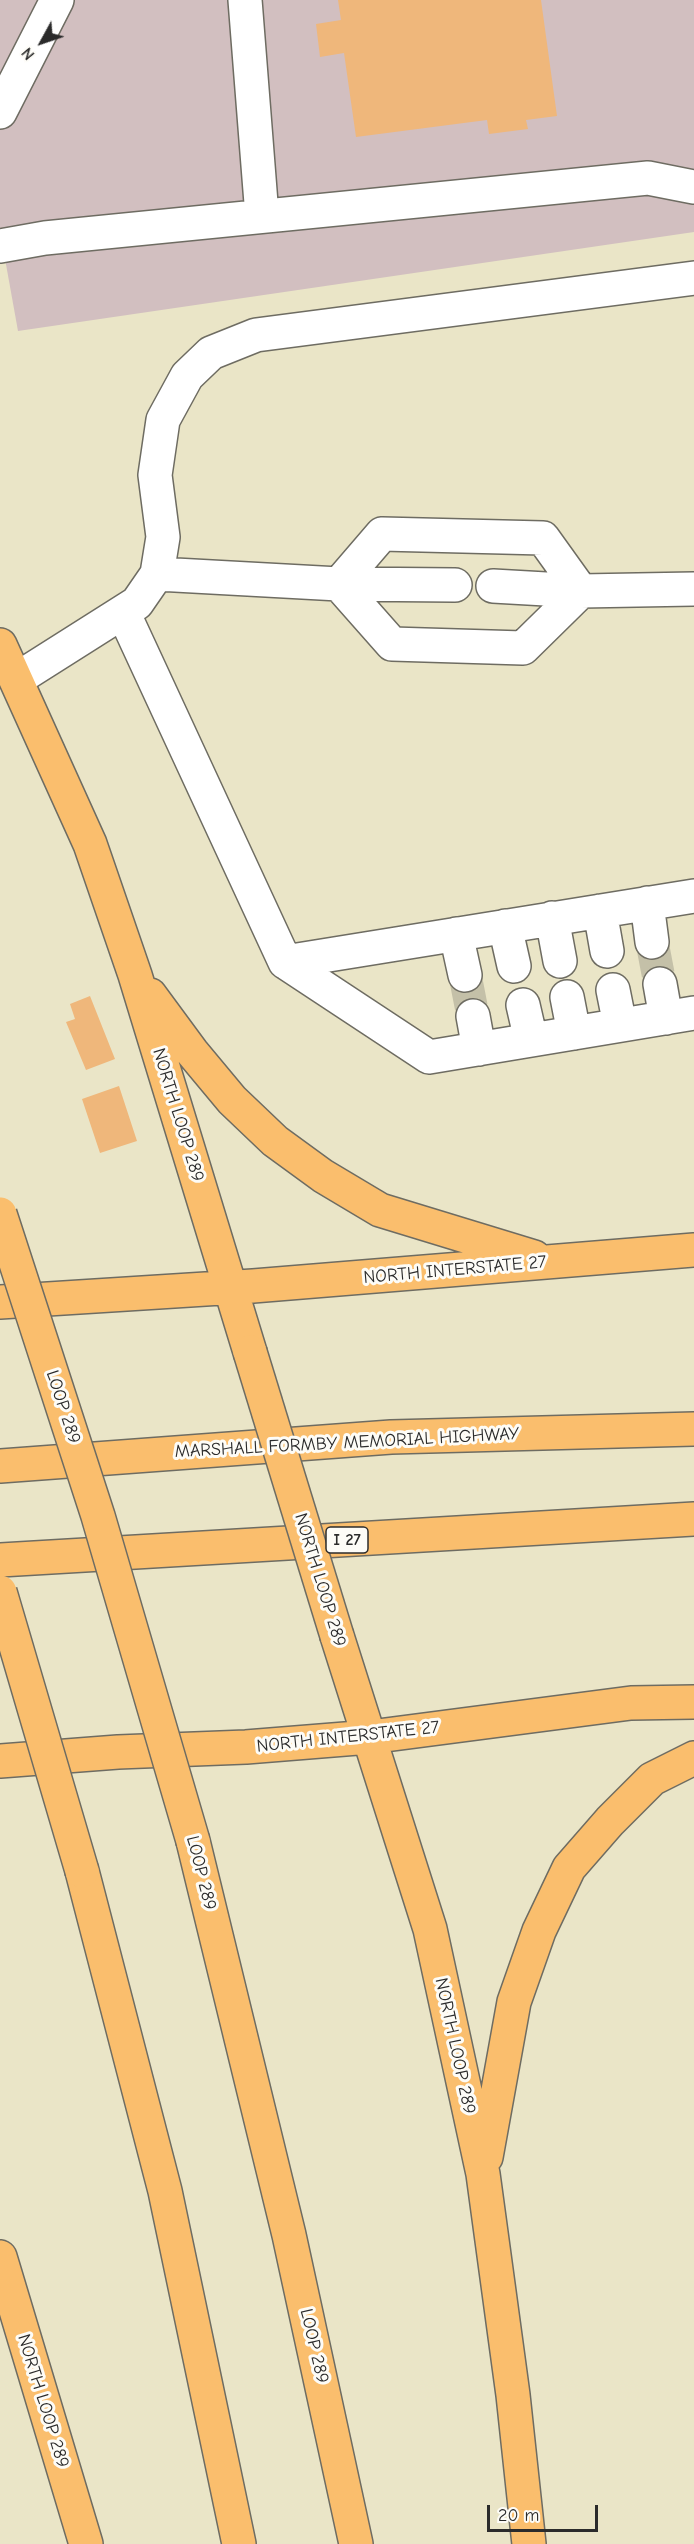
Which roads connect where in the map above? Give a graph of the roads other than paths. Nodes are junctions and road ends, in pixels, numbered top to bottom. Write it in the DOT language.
graph roads {
  1 [pos="57,0"];
  2 [pos="245,0"];
  3 [pos="0,112"];
  4 [pos="694,187"];
  5 [pos="262,216"];
  6 [pos="0,246"];
  7 [pos="694,278"];
  8 [pos="158,574"];
  9 [pos="339,584"];
  10 [pos="455,585"];
  11 [pos="492,586"];
  12 [pos="694,589"];
  13 [pos="581,591"];
  14 [pos="123,612"];
  15 [pos="0,645"];
  16 [pos="17,679"];
  17 [pos="694,896"];
  18 [pos="647,903"];
  19 [pos="600,911"];
  20 [pos="552,918"];
  21 [pos="506,926"];
  22 [pos="456,934"];
  23 [pos="652,942"];
  24 [pos="606,951"];
  25 [pos="560,961"];
  26 [pos="285,962"];
  27 [pos="514,966"];
  28 [pos="135,975"];
  29 [pos="465,975"];
  30 [pos="660,984"];
  31 [pos="613,990"];
  32 [pos="567,997"];
  33 [pos="523,1005"];
  34 [pos="473,1016"];
  35 [pos="680,1016"];
  36 [pos="620,1025"];
  37 [pos="574,1033"];
  38 [pos="531,1040"];
  39 [pos="479,1049"];
  40 [pos="0,1214"];
  41 [pos="694,1250"];
  42 [pos="553,1262"];
  43 [pos="231,1288"];
  44 [pos="0,1302"];
  45 [pos="694,1407"];
  46 [pos="694,1429"];
  47 [pos="391,1437"];
  48 [pos="0,1466"];
  49 [pos="694,1519"];
  50 [pos="0,1560"];
  51 [pos="0,1592"];
  52 [pos="694,1702"];
  53 [pos="370,1737"];
  54 [pos="694,1758"];
  55 [pos="0,1761"];
  56 [pos="483,2174"];
  57 [pos="0,2257"];
  58 [pos="7,2304"];
  59 [pos="86,2544"];
  60 [pos="239,2544"];
  61 [pos="357,2544"];
  62 [pos="529,2544"];
  1 -- 3 [label="lane"];
  2 -- 5 [label="lane"];
  4 -- 5 [label="lane"];
  5 -- 6 [label="lane"];
  7 -- 8 [label="lane"];
  8 -- 9 [label="lane"];
  8 -- 14 [label="lane"];
  9 -- 10 [label="lane"];
  9 -- 13 [label="lane"];
  9 -- 13 [label="lane"];
  11 -- 13 [label="lane"];
  12 -- 13 [label="lane"];
  14 -- 16 [label="lane"];
  14 -- 26 [label="lane"];
  15 -- 16 [label="main road, NORTH LOOP 289"];
  16 -- 28 [label="main road, NORTH LOOP 289"];
  17 -- 18 [label="lane"];
  18 -- 19 [label="lane"];
  18 -- 23 [label="lane"];
  19 -- 20 [label="lane"];
  19 -- 24 [label="lane"];
  20 -- 21 [label="lane"];
  20 -- 25 [label="lane"];
  21 -- 22 [label="lane"];
  21 -- 27 [label="lane"];
  22 -- 26 [label="lane"];
  22 -- 29 [label="lane"];
  26 -- 39 [label="lane"];
  28 -- 42 [label="main road"];
  28 -- 43 [label="main road, NORTH LOOP 289"];
  30 -- 35 [label="lane"];
  31 -- 36 [label="lane"];
  32 -- 37 [label="lane"];
  33 -- 38 [label="lane"];
  34 -- 39 [label="lane"];
  35 -- 36 [label="lane"];
  36 -- 37 [label="lane"];
  37 -- 38 [label="lane"];
  38 -- 39 [label="lane"];
  40 -- 61 [label="main road, LOOP 289, bridge"];
  41 -- 42 [label="main road, NORTH INTERSTATE 27"];
  42 -- 43 [label="main road, NORTH INTERSTATE 27"];
  43 -- 44 [label="main road, NORTH INTERSTATE 27"];
  43 -- 53 [label="main road, NORTH LOOP 289, bridge"];
  45 -- 47 [label="main road"];
  46 -- 47 [label="main road, MARSHALL FORMBY MEMORIAL HIGHWAY"];
  47 -- 48 [label="main road, MARSHALL FORMBY MEMORIAL HIGHWAY"];
  49 -- 50 [label="main road, I 27"];
  51 -- 60 [label="main road, bridge"];
  52 -- 53 [label="main road, NORTH INTERSTATE 27"];
  53 -- 55 [label="main road, NORTH INTERSTATE 27"];
  53 -- 56 [label="main road, NORTH LOOP 289"];
  54 -- 56 [label="main road"];
  56 -- 62 [label="main road, NORTH LOOP 289"];
  57 -- 58 [label="main road, NORTH LOOP 289"];
  58 -- 59 [label="main road, NORTH LOOP 289"];
}
